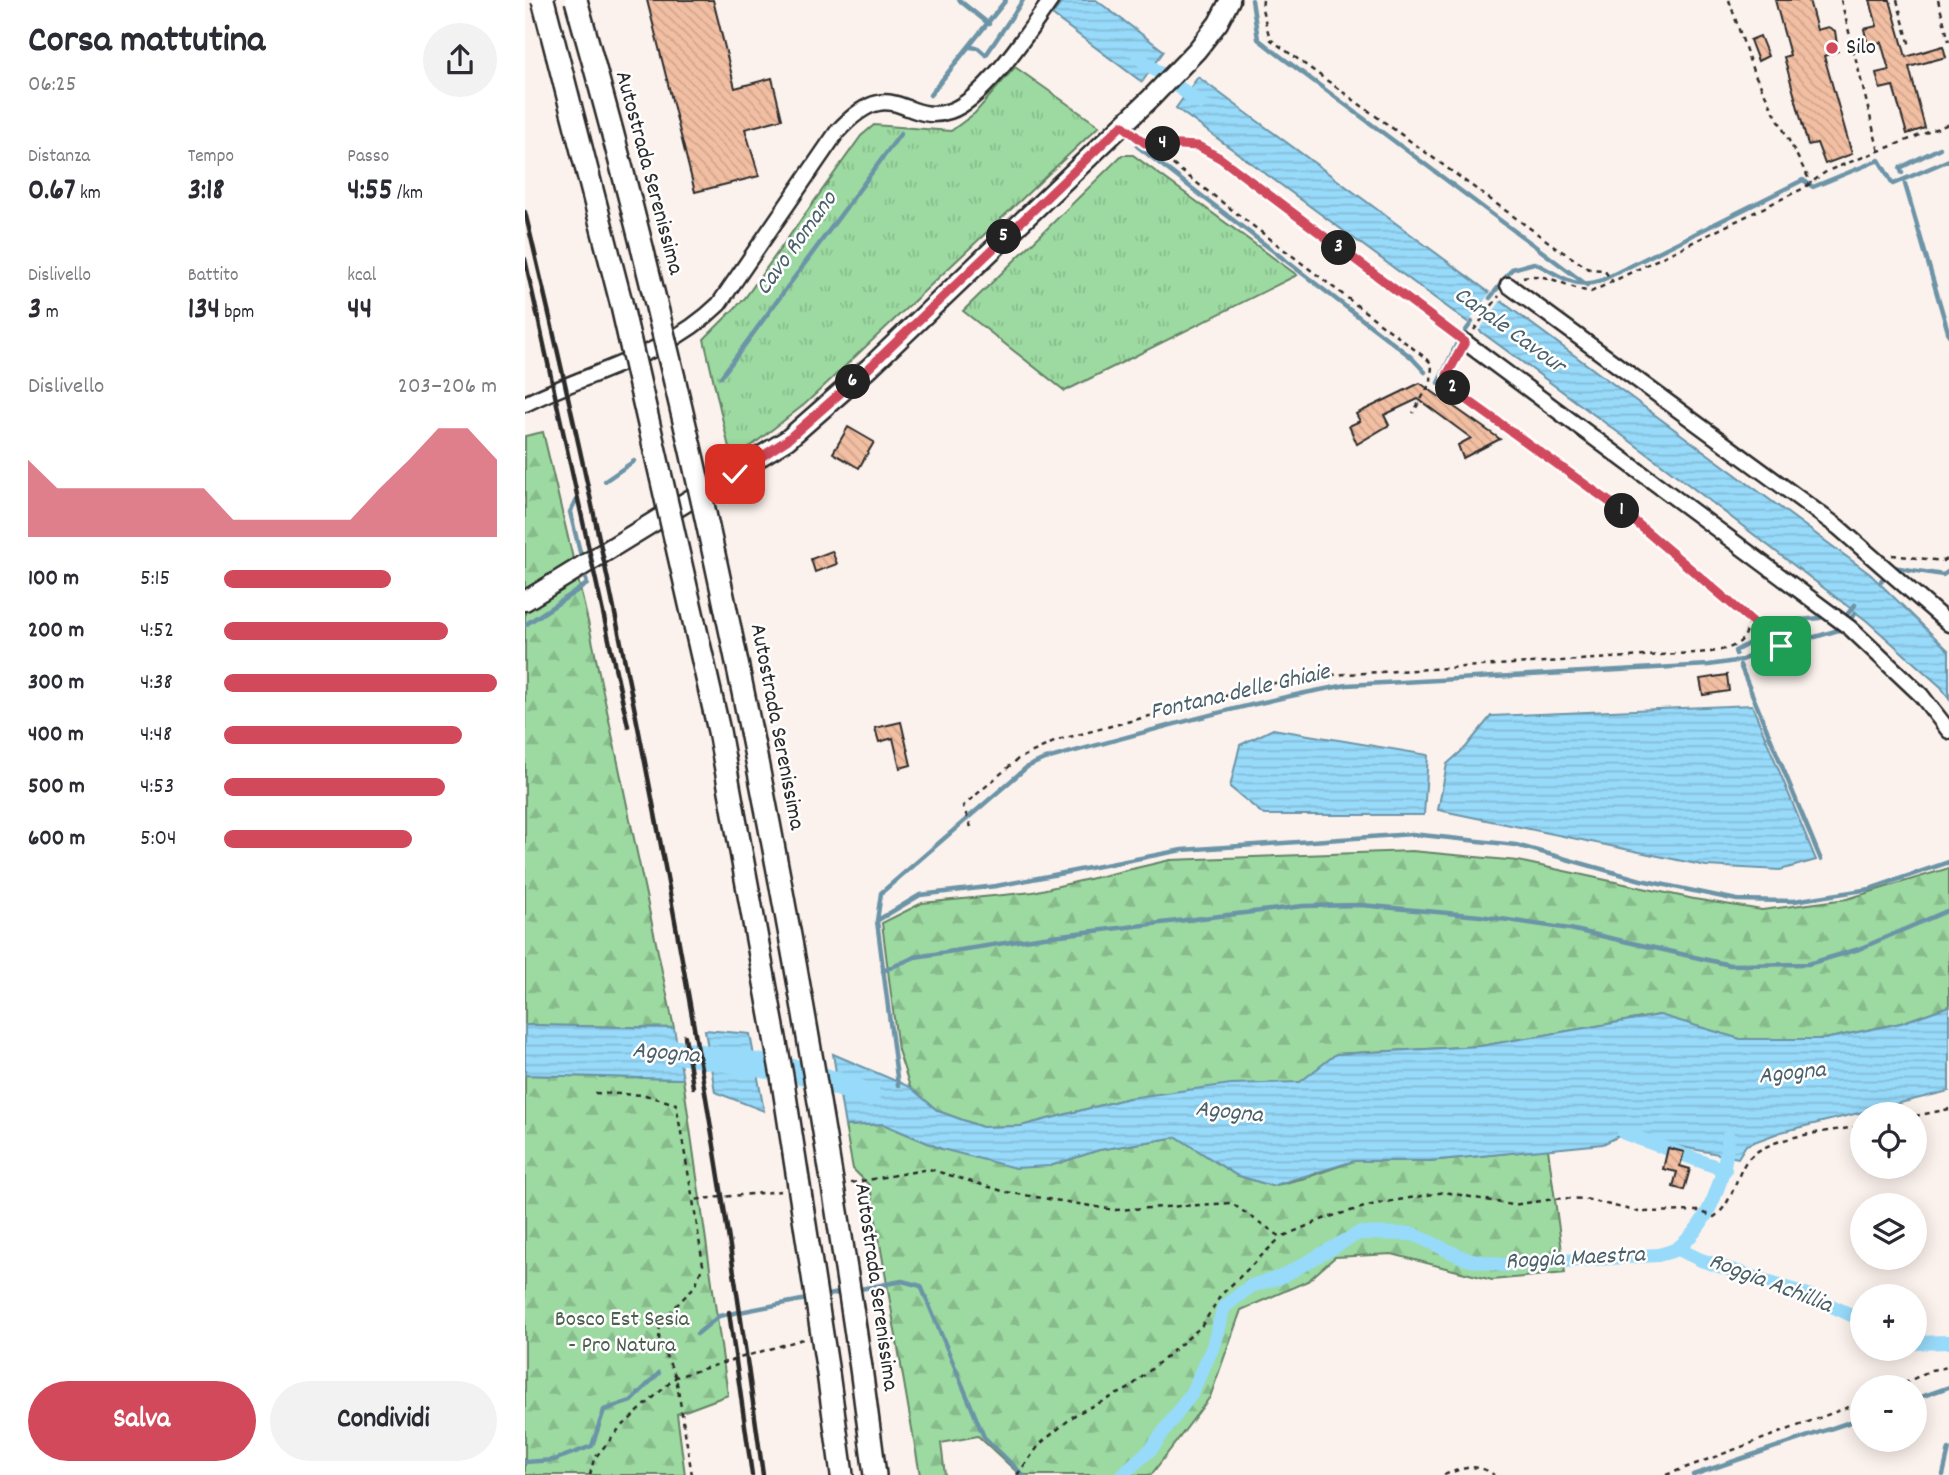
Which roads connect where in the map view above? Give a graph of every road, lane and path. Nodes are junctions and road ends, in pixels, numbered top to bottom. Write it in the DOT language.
graph roads {
  1 [pos="543,0"];
  2 [pos="576,0"];
  3 [pos="1051,0"];
  4 [pos="1217,0"];
  5 [pos="1230,0"];
  6 [pos="1263,0"];
  7 [pos="1728,0"];
  8 [pos="1840,0"];
  9 [pos="1897,0"];
  10 [pos="1938,0"];
  11 [pos="1949,41"];
  12 [pos="1910,47"];
  13 [pos="1197,50"];
  14 [pos="1949,124"];
  15 [pos="1122,125"];
  16 [pos="1145,143"];
  17 [pos="1879,152"];
  18 [pos="1811,183"];
  19 [pos="1613,281"];
  20 [pos="1506,287"];
  21 [pos="1467,339"];
  22 [pos="525,404"];
  23 [pos="1413,413"];
  24 [pos="1868,552"];
  25 [pos="1949,557"];
  26 [pos="525,601"];
  27 [pos="1748,620"];
  28 [pos="1949,624"];
  29 [pos="1787,652"];
  30 [pos="1949,731"];
  31 [pos="971,825"];
  32 [pos="595,1093"];
  33 [pos="1949,1109"];
  34 [pos="1927,1114"];
  35 [pos="1850,1128"];
  36 [pos="842,1184"];
  37 [pos="788,1190"];
  38 [pos="693,1200"];
  39 [pos="1281,1237"];
  40 [pos="803,1339"];
  41 [pos="1949,1367"];
  42 [pos="1921,1375"];
  43 [pos="676,1377"];
  44 [pos="1850,1406"];
  45 [pos="1016,1474"];
  46 [pos="590,1475"];
  47 [pos="692,1475"];
  48 [pos="842,1475"];
  49 [pos="875,1475"];
  50 [pos="1444,1475"];
  51 [pos="1494,1475"];
  52 [pos="1666,1475"];
  1 -- 48 [label="highway, bridge"];
  2 -- 49 [label="highway, Autostrada Serenissima, bridge"];
  3 -- 22 [label="street"];
  4 -- 13 [label="main road"];
  5 -- 13 [label="main road"];
  6 -- 19 [label="path"];
  7 -- 18 [label="path"];
  8 -- 17 [label="path"];
  9 -- 12 [label="path"];
  10 -- 11 [label="path"];
  13 -- 15 [label="main road"];
  14 -- 17 [label="path"];
  15 -- 16 [label="path"];
  15 -- 26 [label="main road"];
  16 -- 21 [label="path"];
  16 -- 23 [label="path"];
  17 -- 18 [label="path"];
  18 -- 19 [label="path"];
  19 -- 20 [label="path"];
  20 -- 21 [label="path"];
  20 -- 24 [label="street"];
  21 -- 27 [label="path"];
  21 -- 30 [label="street"];
  24 -- 25 [label="path"];
  24 -- 28 [label="street"];
  27 -- 29 [label="path"];
  27 -- 31 [label="path"];
  32 -- 38 [label="path"];
  33 -- 34 [label="path"];
  35 -- 39 [label="path"];
  36 -- 39 [label="path"];
  37 -- 38 [label="path"];
  38 -- 43 [label="path"];
  39 -- 45 [label="path"];
  40 -- 43 [label="path"];
  41 -- 42 [label="path"];
  43 -- 46 [label="path"];
  43 -- 47 [label="path"];
  44 -- 52 [label="path"];
  50 -- 51 [label="path"];
}
